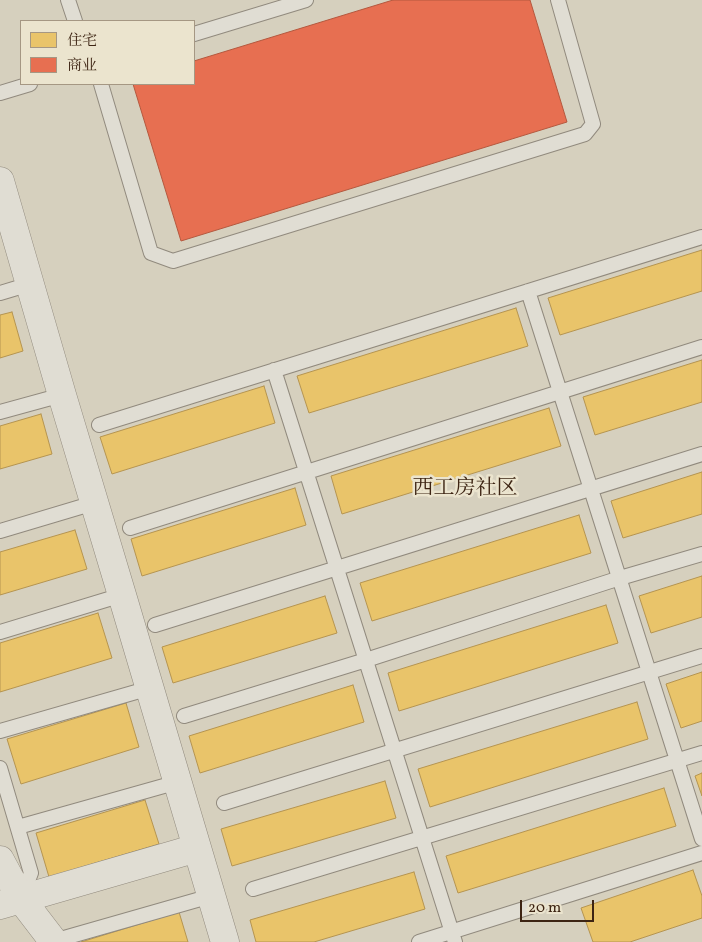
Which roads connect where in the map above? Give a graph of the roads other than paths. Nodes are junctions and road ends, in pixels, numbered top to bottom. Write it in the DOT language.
graph roads {
  1 [pos="68,0"];
  2 [pos="306,0"];
  3 [pos="558,0"];
  4 [pos="75,20"];
  5 [pos="195,34"];
  6 [pos="27,85"];
  7 [pos="101,85"];
  8 [pos="0,93"];
  9 [pos="0,181"];
  10 [pos="7,233"];
  11 [pos="702,237"];
  12 [pos="30,284"];
  13 [pos="528,291"];
  14 [pos="0,293"];
  15 [pos="702,347"];
  16 [pos="274,370"];
  17 [pos="560,392"];
  18 [pos="62,395"];
  19 [pos="0,412"];
  20 [pos="99,425"];
  21 [pos="702,454"];
  22 [pos="306,472"];
  23 [pos="591,489"];
  24 [pos="94,503"];
  25 [pos="130,528"];
  26 [pos="0,531"];
  27 [pos="702,554"];
  28 [pos="337,568"];
  29 [pos="620,578"];
  30 [pos="122,595"];
  31 [pos="155,625"];
  32 [pos="0,632"];
  33 [pos="702,656"];
  34 [pos="366,660"];
  35 [pos="649,672"];
  36 [pos="150,688"];
  37 [pos="184,716"];
  38 [pos="0,732"];
  39 [pos="395,751"];
  40 [pos="702,753"];
  41 [pos="677,761"];
  42 [pos="0,768"];
  43 [pos="178,782"];
  44 [pos="224,803"];
  45 [pos="18,827"];
  46 [pos="423,838"];
  47 [pos="702,838"];
  48 [pos="197,848"];
  49 [pos="702,853"];
  50 [pos="0,860"];
  51 [pos="253,889"];
  52 [pos="211,896"];
  53 [pos="11,902"];
  54 [pos="454,937"];
  55 [pos="52,942"];
  56 [pos="225,942"];
  57 [pos="419,942"];
  1 -- 4 [label="lane"];
  2 -- 5 [label="lane"];
  3 -- 7 [label="lane"];
  6 -- 8 [label="lane"];
  9 -- 10 [label="street"];
  10 -- 12 [label="street"];
  11 -- 13 [label="lane"];
  12 -- 14 [label="lane"];
  12 -- 18 [label="street"];
  13 -- 16 [label="lane"];
  13 -- 17 [label="lane"];
  15 -- 17 [label="lane"];
  16 -- 20 [label="lane"];
  16 -- 22 [label="lane"];
  17 -- 22 [label="lane"];
  17 -- 23 [label="lane"];
  18 -- 19 [label="lane"];
  18 -- 24 [label="street"];
  21 -- 23 [label="lane"];
  22 -- 25 [label="lane"];
  22 -- 28 [label="lane"];
  23 -- 28 [label="lane"];
  23 -- 29 [label="lane"];
  24 -- 26 [label="lane"];
  24 -- 30 [label="street"];
  27 -- 29 [label="lane"];
  28 -- 31 [label="lane"];
  28 -- 34 [label="lane"];
  29 -- 34 [label="lane"];
  29 -- 35 [label="lane"];
  30 -- 32 [label="lane"];
  30 -- 36 [label="street"];
  33 -- 35 [label="lane"];
  34 -- 37 [label="lane"];
  34 -- 39 [label="lane"];
  35 -- 39 [label="lane"];
  35 -- 41 [label="lane"];
  36 -- 38 [label="lane"];
  36 -- 43 [label="street"];
  39 -- 44 [label="lane"];
  39 -- 46 [label="lane"];
  40 -- 41 [label="lane"];
  41 -- 46 [label="lane"];
  41 -- 47 [label="lane"];
  42 -- 45 [label="lane"];
  43 -- 45 [label="lane"];
  43 -- 48 [label="street"];
  45 -- 53 [label="lane"];
  46 -- 51 [label="lane"];
  46 -- 54 [label="lane"];
  48 -- 52 [label="street"];
  48 -- 53 [label="street"];
  49 -- 54 [label="lane"];
  50 -- 53 [label="street"];
  52 -- 55 [label="lane"];
  52 -- 56 [label="street"];
  53 -- 55 [label="street"];
  54 -- 57 [label="lane"];
}
